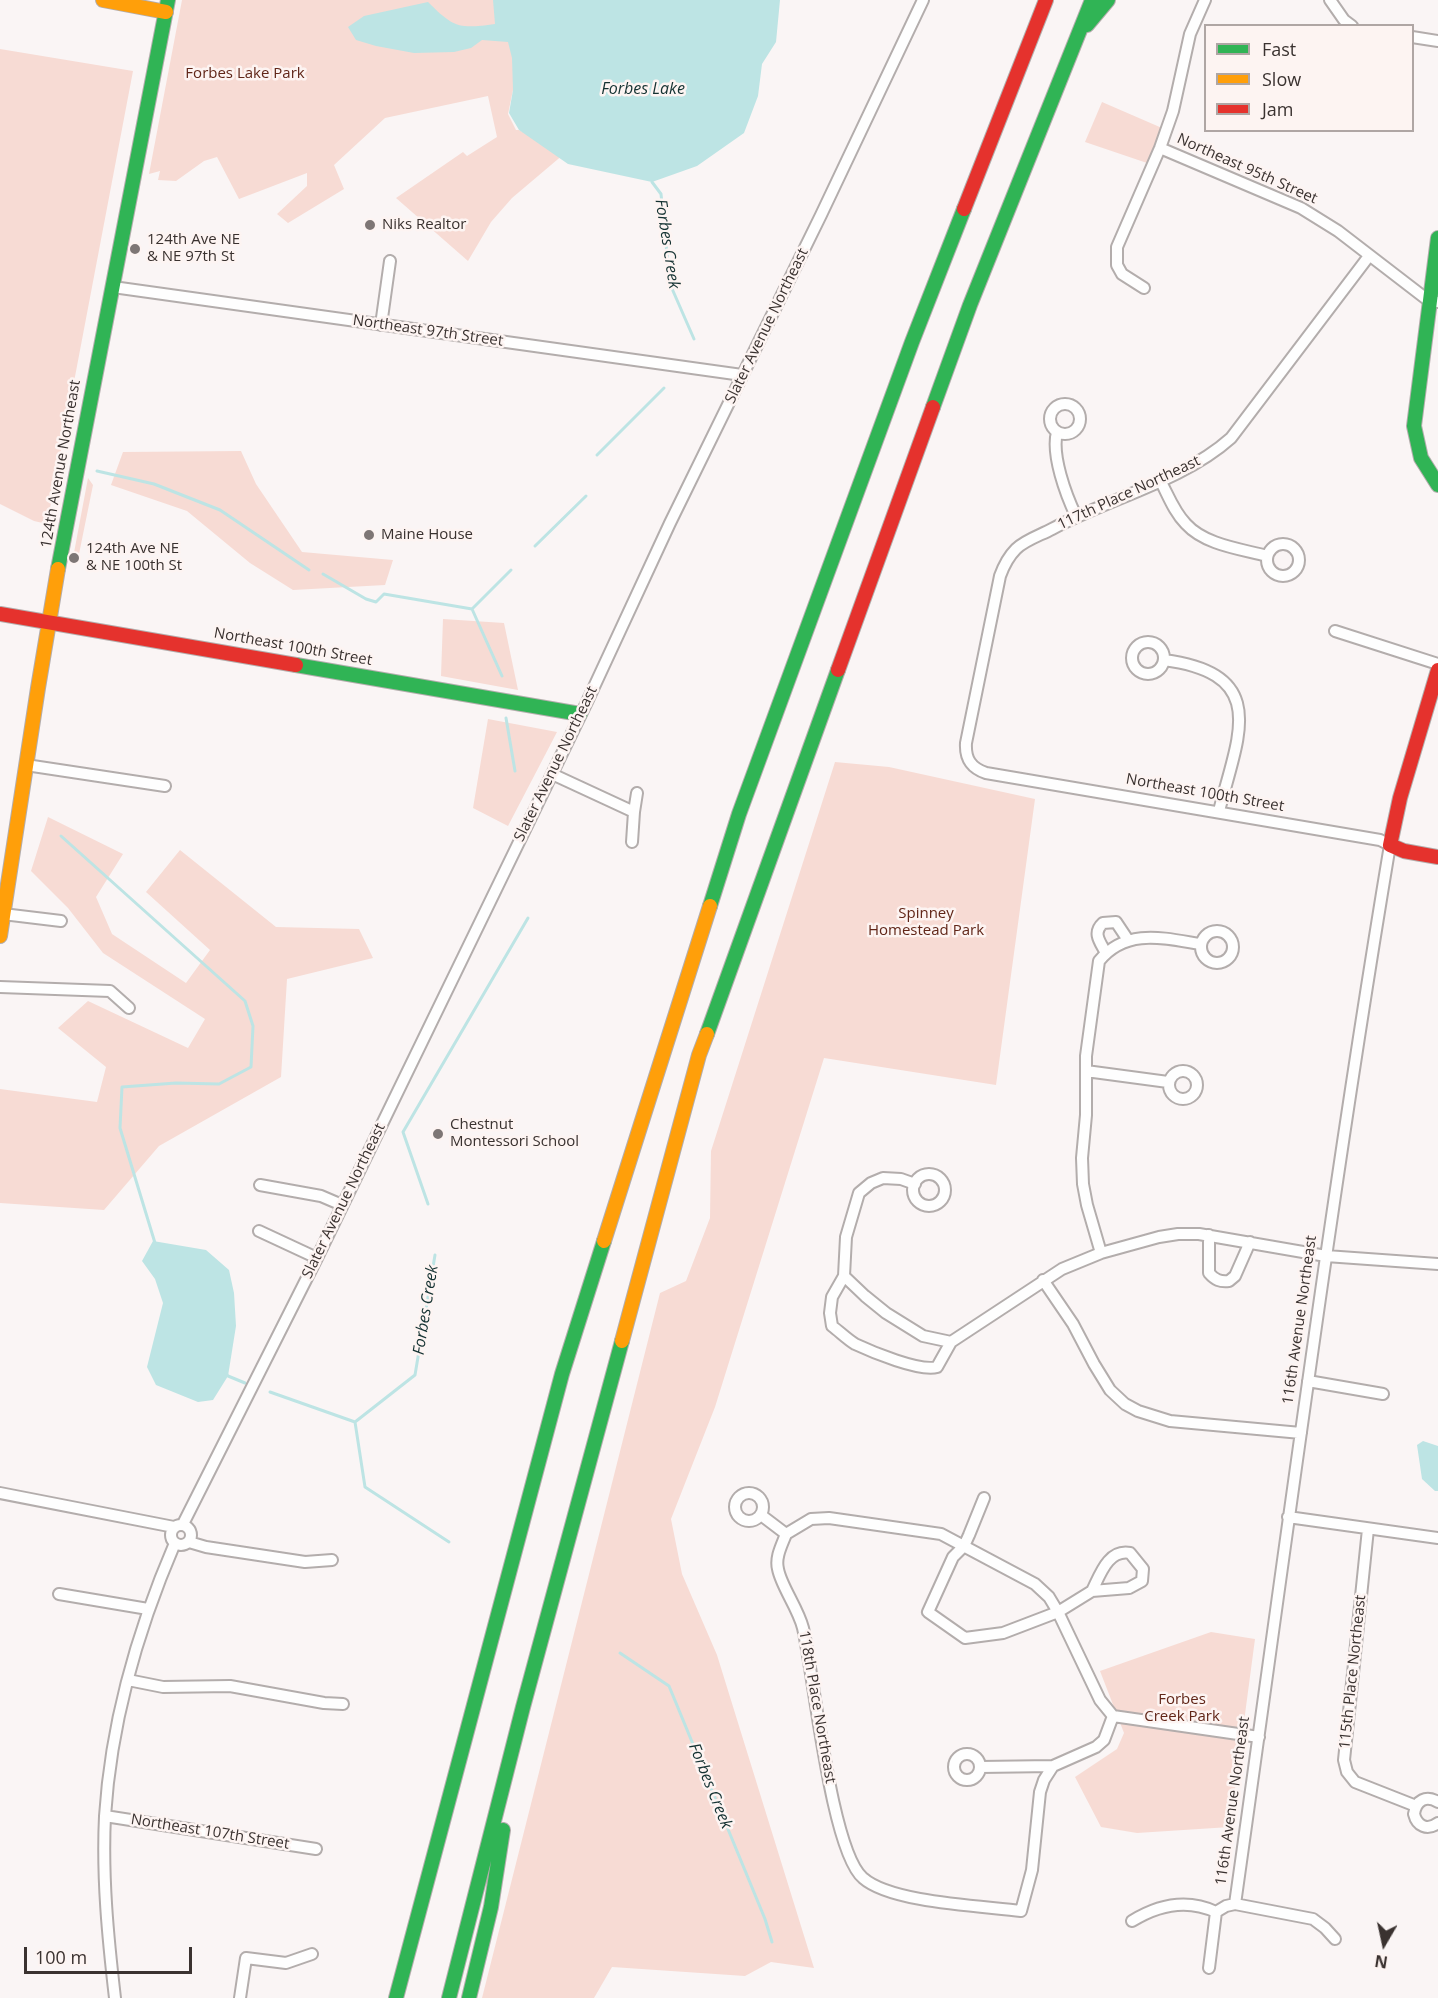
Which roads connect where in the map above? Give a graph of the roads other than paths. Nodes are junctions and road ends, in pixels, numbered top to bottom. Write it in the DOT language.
graph roads {
  1 [pos="103,0"];
  2 [pos="922,0"];
  3 [pos="1046,0"];
  4 [pos="1092,0"];
  5 [pos="1108,0"];
  6 [pos="1205,0"];
  7 [pos="1330,0"];
  8 [pos="167,6"];
  9 [pos="1349,24"];
  10 [pos="1414,37"];
  11 [pos="1076,38"];
  12 [pos="1438,41"];
  13 [pos="1160,148"];
  14 [pos="1438,238"];
  15 [pos="1370,256"];
  16 [pos="390,261"];
  17 [pos="113,287"];
  18 [pos="1144,288"];
  19 [pos="1434,302"];
  20 [pos="381,325"];
  21 [pos="742,375"];
  22 [pos="1057,432"];
  23 [pos="1160,480"];
  24 [pos="1438,486"];
  25 [pos="1076,516"];
  26 [pos="1268,555"];
  27 [pos="0,614"];
  28 [pos="49,623"];
  29 [pos="1335,631"];
  30 [pos="1164,660"];
  31 [pos="1438,664"];
  32 [pos="1438,670"];
  33 [pos="580,714"];
  34 [pos="969,760"];
  35 [pos="27,765"];
  36 [pos="552,774"];
  37 [pos="165,786"];
  38 [pos="637,793"];
  39 [pos="1219,811"];
  40 [pos="634,812"];
  41 [pos="632,842"];
  42 [pos="1390,844"];
  43 [pos="1438,857"];
  44 [pos="3,914"];
  45 [pos="61,921"];
  46 [pos="0,936"];
  47 [pos="1128,940"];
  48 [pos="1200,944"];
  49 [pos="1106,953"];
  50 [pos="0,987"];
  51 [pos="129,1008"];
  52 [pos="1086,1071"];
  53 [pos="1168,1082"];
  54 [pos="915,1184"];
  55 [pos="260,1185"];
  56 [pos="342,1204"];
  57 [pos="259,1230"];
  58 [pos="1209,1235"];
  59 [pos="1251,1242"];
  60 [pos="1101,1253"];
  61 [pos="1326,1256"];
  62 [pos="317,1258"];
  63 [pos="1438,1264"];
  64 [pos="844,1276"];
  65 [pos="1043,1280"];
  66 [pos="951,1342"];
  67 [pos="1308,1381"];
  68 [pos="1383,1394"];
  69 [pos="1301,1433"];
  70 [pos="0,1493"];
  71 [pos="984,1498"];
  72 [pos="761,1515"];
  73 [pos="1288,1517"];
  74 [pos="178,1525"];
  75 [pos="1368,1529"];
  76 [pos="786,1534"];
  77 [pos="1438,1538"];
  78 [pos="189,1542"];
  79 [pos="176,1544"];
  80 [pos="964,1546"];
  81 [pos="332,1560"];
  82 [pos="1092,1591"];
  83 [pos="59,1593"];
  84 [pos="148,1609"];
  85 [pos="1058,1612"];
  86 [pos="128,1680"];
  87 [pos="343,1704"];
  88 [pos="523,1707"];
  89 [pos="1113,1716"];
  90 [pos="1259,1737"];
  91 [pos="1053,1766"];
  92 [pos="980,1767"];
  93 [pos="1438,1802"];
  94 [pos="1416,1806"];
  95 [pos="105,1816"];
  96 [pos="1438,1823"];
  97 [pos="316,1849"];
  98 [pos="1235,1904"];
  99 [pos="1216,1912"];
  100 [pos="1132,1921"];
  101 [pos="1335,1939"];
  102 [pos="312,1954"];
  103 [pos="1209,1968"];
  104 [pos="115,1998"];
  105 [pos="240,1998"];
  106 [pos="396,1998"];
  107 [pos="448,1998"];
  108 [pos="469,1998"];
  1 -- 8 [label="main road"];
  2 -- 21 [label="street, Slater Avenue Northeast"];
  3 -- 106 [label="main road"];
  4 -- 11 [label="main road"];
  5 -- 11 [label="main road"];
  6 -- 13 [label="street"];
  7 -- 9 [label="street"];
  8 -- 17 [label="main road, 124th Avenue Northeast"];
  10 -- 12 [label="street"];
  11 -- 88 [label="main road"];
  13 -- 15 [label="street, Northeast 95th Street"];
  13 -- 18 [label="street"];
  14 -- 19 [label="main road"];
  15 -- 19 [label="street, Northeast 95th Street"];
  15 -- 23 [label="street, 117th Place Northeast"];
  16 -- 20 [label="street"];
  17 -- 20 [label="street, Northeast 97th Street"];
  17 -- 28 [label="main road, 124th Avenue Northeast"];
  19 -- 24 [label="main road"];
  20 -- 21 [label="street, Northeast 97th Street"];
  21 -- 33 [label="street, Slater Avenue Northeast"];
  22 -- 25 [label="street"];
  23 -- 25 [label="street, 117th Place Northeast"];
  23 -- 26 [label="street"];
  25 -- 34 [label="street, 117th Place Northeast"];
  27 -- 28 [label="main road, Northeast 100th Street"];
  28 -- 33 [label="main road, Northeast 100th Street"];
  28 -- 35 [label="main road, 124th Avenue Northeast"];
  29 -- 31 [label="street"];
  30 -- 39 [label="street"];
  32 -- 42 [label="main road, 116th Avenue Northeast"];
  33 -- 36 [label="street, Slater Avenue Northeast"];
  34 -- 39 [label="street, Northeast 100th Street"];
  35 -- 37 [label="street"];
  35 -- 44 [label="main road, 124th Avenue Northeast"];
  36 -- 40 [label="street"];
  36 -- 56 [label="street, Slater Avenue Northeast"];
  38 -- 40 [label="street"];
  39 -- 42 [label="street, Northeast 100th Street"];
  40 -- 41 [label="street"];
  42 -- 43 [label="main road, Northeast 100th Street"];
  42 -- 61 [label="street, 116th Avenue Northeast"];
  44 -- 45 [label="street"];
  44 -- 46 [label="main road, 124th Avenue Northeast"];
  47 -- 48 [label="street"];
  47 -- 49 [label="street"];
  47 -- 49 [label="street"];
  49 -- 52 [label="street"];
  50 -- 51 [label="street"];
  52 -- 53 [label="street"];
  52 -- 60 [label="street"];
  54 -- 64 [label="street"];
  55 -- 56 [label="street"];
  56 -- 62 [label="street, Slater Avenue Northeast"];
  57 -- 62 [label="street"];
  58 -- 59 [label="street"];
  58 -- 59 [label="street"];
  58 -- 60 [label="street"];
  59 -- 61 [label="street"];
  60 -- 65 [label="street"];
  61 -- 63 [label="street"];
  61 -- 67 [label="street, 116th Avenue Northeast"];
  62 -- 74 [label="street, Slater Avenue Northeast"];
  64 -- 66 [label="street"];
  64 -- 66 [label="street"];
  65 -- 66 [label="street"];
  65 -- 69 [label="street"];
  67 -- 68 [label="street"];
  67 -- 69 [label="street, 116th Avenue Northeast"];
  69 -- 73 [label="street, 116th Avenue Northeast"];
  70 -- 74 [label="street"];
  71 -- 80 [label="street"];
  72 -- 76 [label="street"];
  73 -- 75 [label="street"];
  73 -- 90 [label="street, 116th Avenue Northeast"];
  74 -- 78 [label="street"];
  74 -- 79 [label="street"];
  75 -- 77 [label="street"];
  75 -- 94 [label="street, 115th Place Northeast"];
  76 -- 80 [label="street"];
  76 -- 91 [label="street, 118th Place Northeast"];
  78 -- 79 [label="street"];
  78 -- 81 [label="street"];
  79 -- 84 [label="street"];
  80 -- 85 [label="street"];
  80 -- 85 [label="street"];
  82 -- 82 [label="street"];
  82 -- 85 [label="street"];
  83 -- 84 [label="street"];
  84 -- 86 [label="street"];
  85 -- 89 [label="street"];
  86 -- 87 [label="street"];
  86 -- 95 [label="street"];
  88 -- 107 [label="main road"];
  88 -- 108 [label="main road"];
  89 -- 90 [label="street"];
  89 -- 91 [label="street"];
  90 -- 98 [label="street, 116th Avenue Northeast"];
  91 -- 92 [label="street"];
  93 -- 94 [label="street"];
  94 -- 96 [label="street"];
  95 -- 97 [label="street, Northeast 107th Street"];
  95 -- 104 [label="street"];
  98 -- 99 [label="street, 116th Avenue Northeast"];
  98 -- 101 [label="street"];
  99 -- 100 [label="street"];
  99 -- 103 [label="street"];
  102 -- 105 [label="street"];
}
